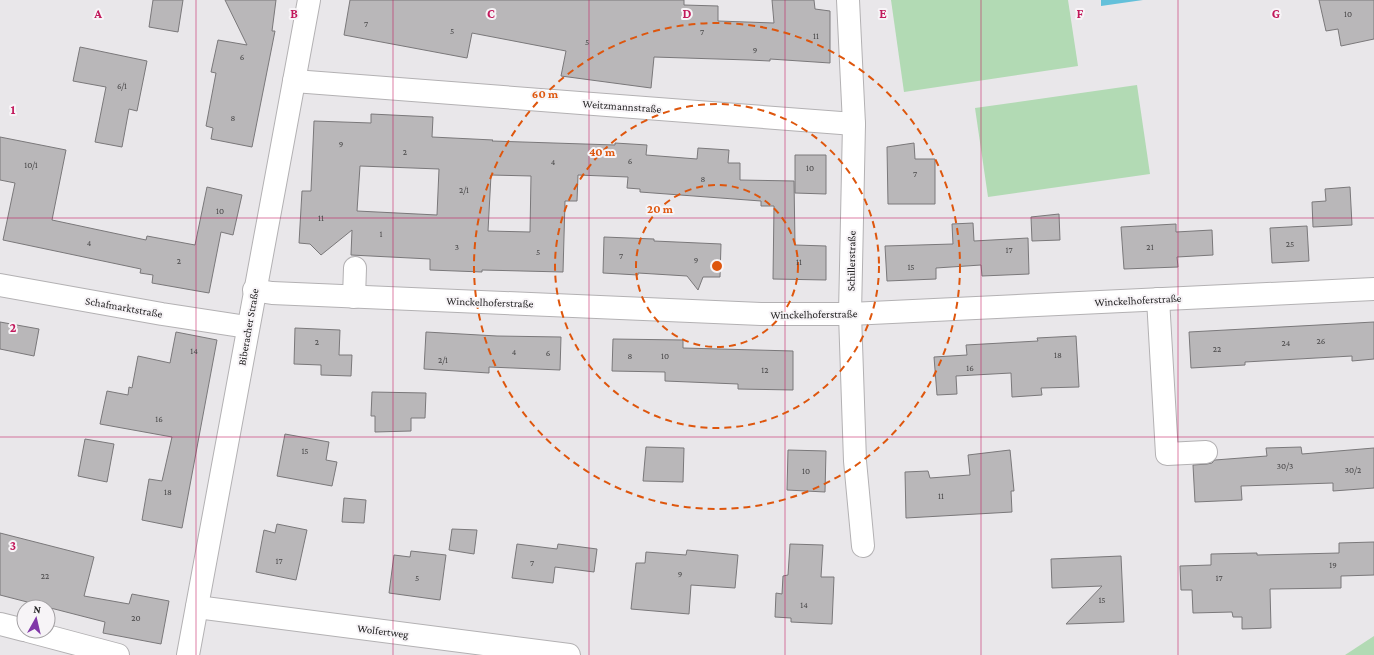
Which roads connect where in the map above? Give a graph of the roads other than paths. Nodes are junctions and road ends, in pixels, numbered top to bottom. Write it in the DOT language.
graph roads {
  1 [pos="309,0"];
  2 [pos="848,0"];
  3 [pos="294,82"];
  4 [pos="854,124"];
  5 [pos="355,268"];
  6 [pos="0,285"];
  7 [pos="254,290"];
  8 [pos="1374,290"];
  9 [pos="354,297"];
  10 [pos="1158,299"];
  11 [pos="850,314"];
  12 [pos="248,327"];
  13 [pos="1206,452"];
  14 [pos="863,546"];
  15 [pos="197,607"];
  16 [pos="0,624"];
  17 [pos="16,628"];
  18 [pos="56,638"];
  19 [pos="118,655"];
  20 [pos="188,655"];
  21 [pos="569,655"];
  1 -- 3 [label="street, Biberacher Straße"];
  2 -- 4 [label="street, Schillerstraße"];
  3 -- 4 [label="street, Weitzmannstraße"];
  3 -- 7 [label="street, Biberacher Straße"];
  4 -- 11 [label="street, Schillerstraße"];
  5 -- 9 [label="street"];
  6 -- 12 [label="street, Schafmarktstraße"];
  7 -- 9 [label="street, Winckelhoferstraße"];
  7 -- 12 [label="street, Biberacher Straße"];
  8 -- 10 [label="street, Winckelhoferstraße"];
  9 -- 11 [label="street, Winckelhoferstraße"];
  10 -- 11 [label="street, Winckelhoferstraße"];
  10 -- 13 [label="street"];
  11 -- 14 [label="street, Schillerstraße"];
  12 -- 15 [label="street, Biberacher Straße"];
  15 -- 20 [label="street, Biberacher Straße"];
  15 -- 21 [label="street, Wolfertweg"];
  16 -- 17 [label="street"];
  18 -- 19 [label="street"];
}
